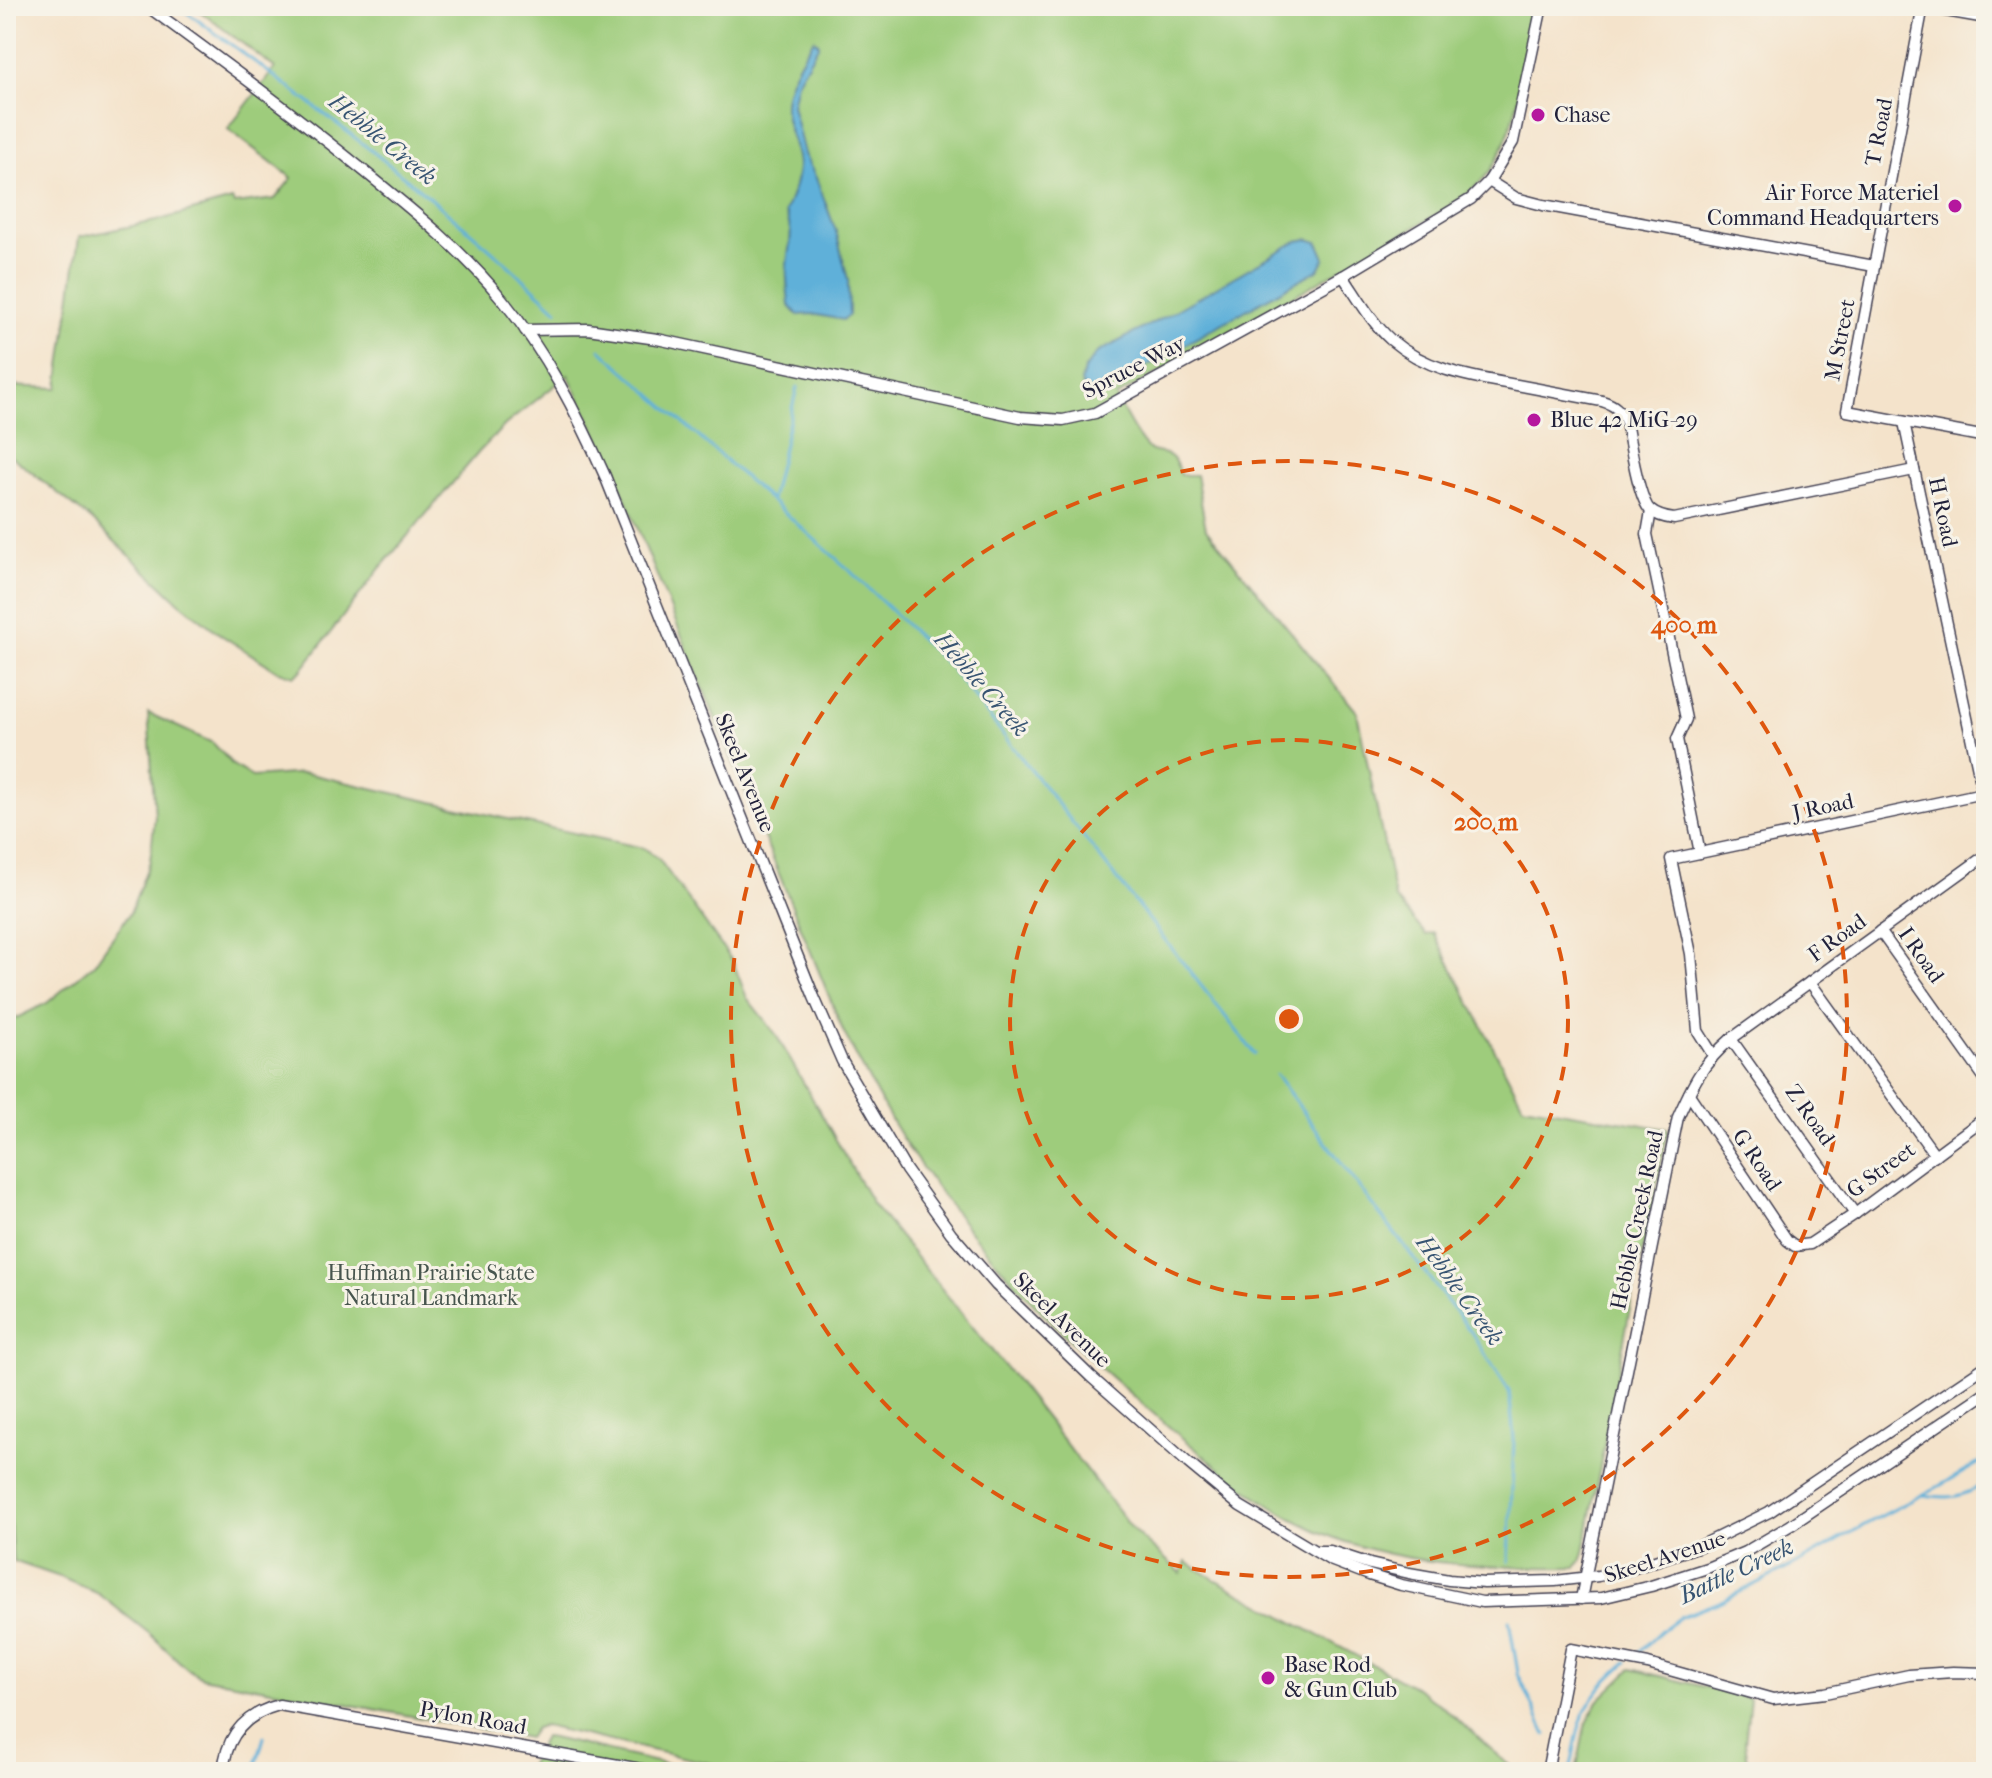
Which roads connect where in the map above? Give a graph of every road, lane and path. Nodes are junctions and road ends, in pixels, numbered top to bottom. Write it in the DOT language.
graph roads {
  1 [pos="147,6"];
  2 [pos="1542,6"];
  3 [pos="1923,7"];
  4 [pos="1986,18"];
  5 [pos="1489,181"];
  6 [pos="1874,266"];
  7 [pos="1343,276"];
  8 [pos="525,330"];
  9 [pos="1904,422"];
  10 [pos="1986,437"];
  11 [pos="1914,470"];
  12 [pos="1651,511"];
  13 [pos="1984,795"];
  14 [pos="1700,853"];
  15 [pos="1986,855"];
  16 [pos="1880,931"];
  17 [pos="1810,982"];
  18 [pos="1731,1039"];
  19 [pos="1713,1055"];
  20 [pos="1986,1080"];
  21 [pos="1689,1094"];
  22 [pos="1986,1117"];
  23 [pos="1935,1155"];
  24 [pos="1855,1214"];
  25 [pos="1795,1246"];
  26 [pos="1986,1366"];
  27 [pos="1986,1393"];
  28 [pos="1317,1551"];
  29 [pos="1585,1578"];
  30 [pos="1581,1599"];
  31 [pos="1986,1673"];
  32 [pos="223,1771"];
  33 [pos="658,1772"];
  34 [pos="1547,1772"];
  1 -- 8 [label="street, Skeel Avenue"];
  2 -- 5 [label="street, Spruce Way"];
  3 -- 4 [label="street"];
  3 -- 6 [label="street, T Road"];
  5 -- 6 [label="street"];
  5 -- 7 [label="street, Spruce Way"];
  6 -- 9 [label="street, M Street"];
  7 -- 8 [label="street, Spruce Way"];
  7 -- 12 [label="street"];
  8 -- 28 [label="street, Skeel Avenue"];
  9 -- 10 [label="street"];
  9 -- 11 [label="street, H Road"];
  11 -- 12 [label="street"];
  11 -- 13 [label="street, H Road"];
  12 -- 14 [label="street"];
  13 -- 14 [label="street, J Road"];
  14 -- 19 [label="street, J Road"];
  15 -- 16 [label="street, F Road"];
  16 -- 17 [label="street, F Road"];
  16 -- 20 [label="street, I Road"];
  17 -- 18 [label="street, F Road"];
  17 -- 23 [label="street"];
  18 -- 19 [label="street, F Road"];
  18 -- 24 [label="street, Z Road"];
  19 -- 21 [label="street, Hebble Creek Road"];
  21 -- 25 [label="street, G Road"];
  21 -- 29 [label="street, Hebble Creek Road"];
  22 -- 23 [label="street, G Street"];
  23 -- 24 [label="street, G Street"];
  24 -- 25 [label="street, G Street"];
  26 -- 29 [label="street, Skeel Avenue"];
  27 -- 30 [label="street, Skeel Avenue"];
  28 -- 29 [label="street, Skeel Avenue"];
  28 -- 30 [label="street, Skeel Avenue"];
  29 -- 30 [label="street, Hebble Creek Road"];
  31 -- 34 [label="street"];
  32 -- 33 [label="street, Pylon Road"];
}
